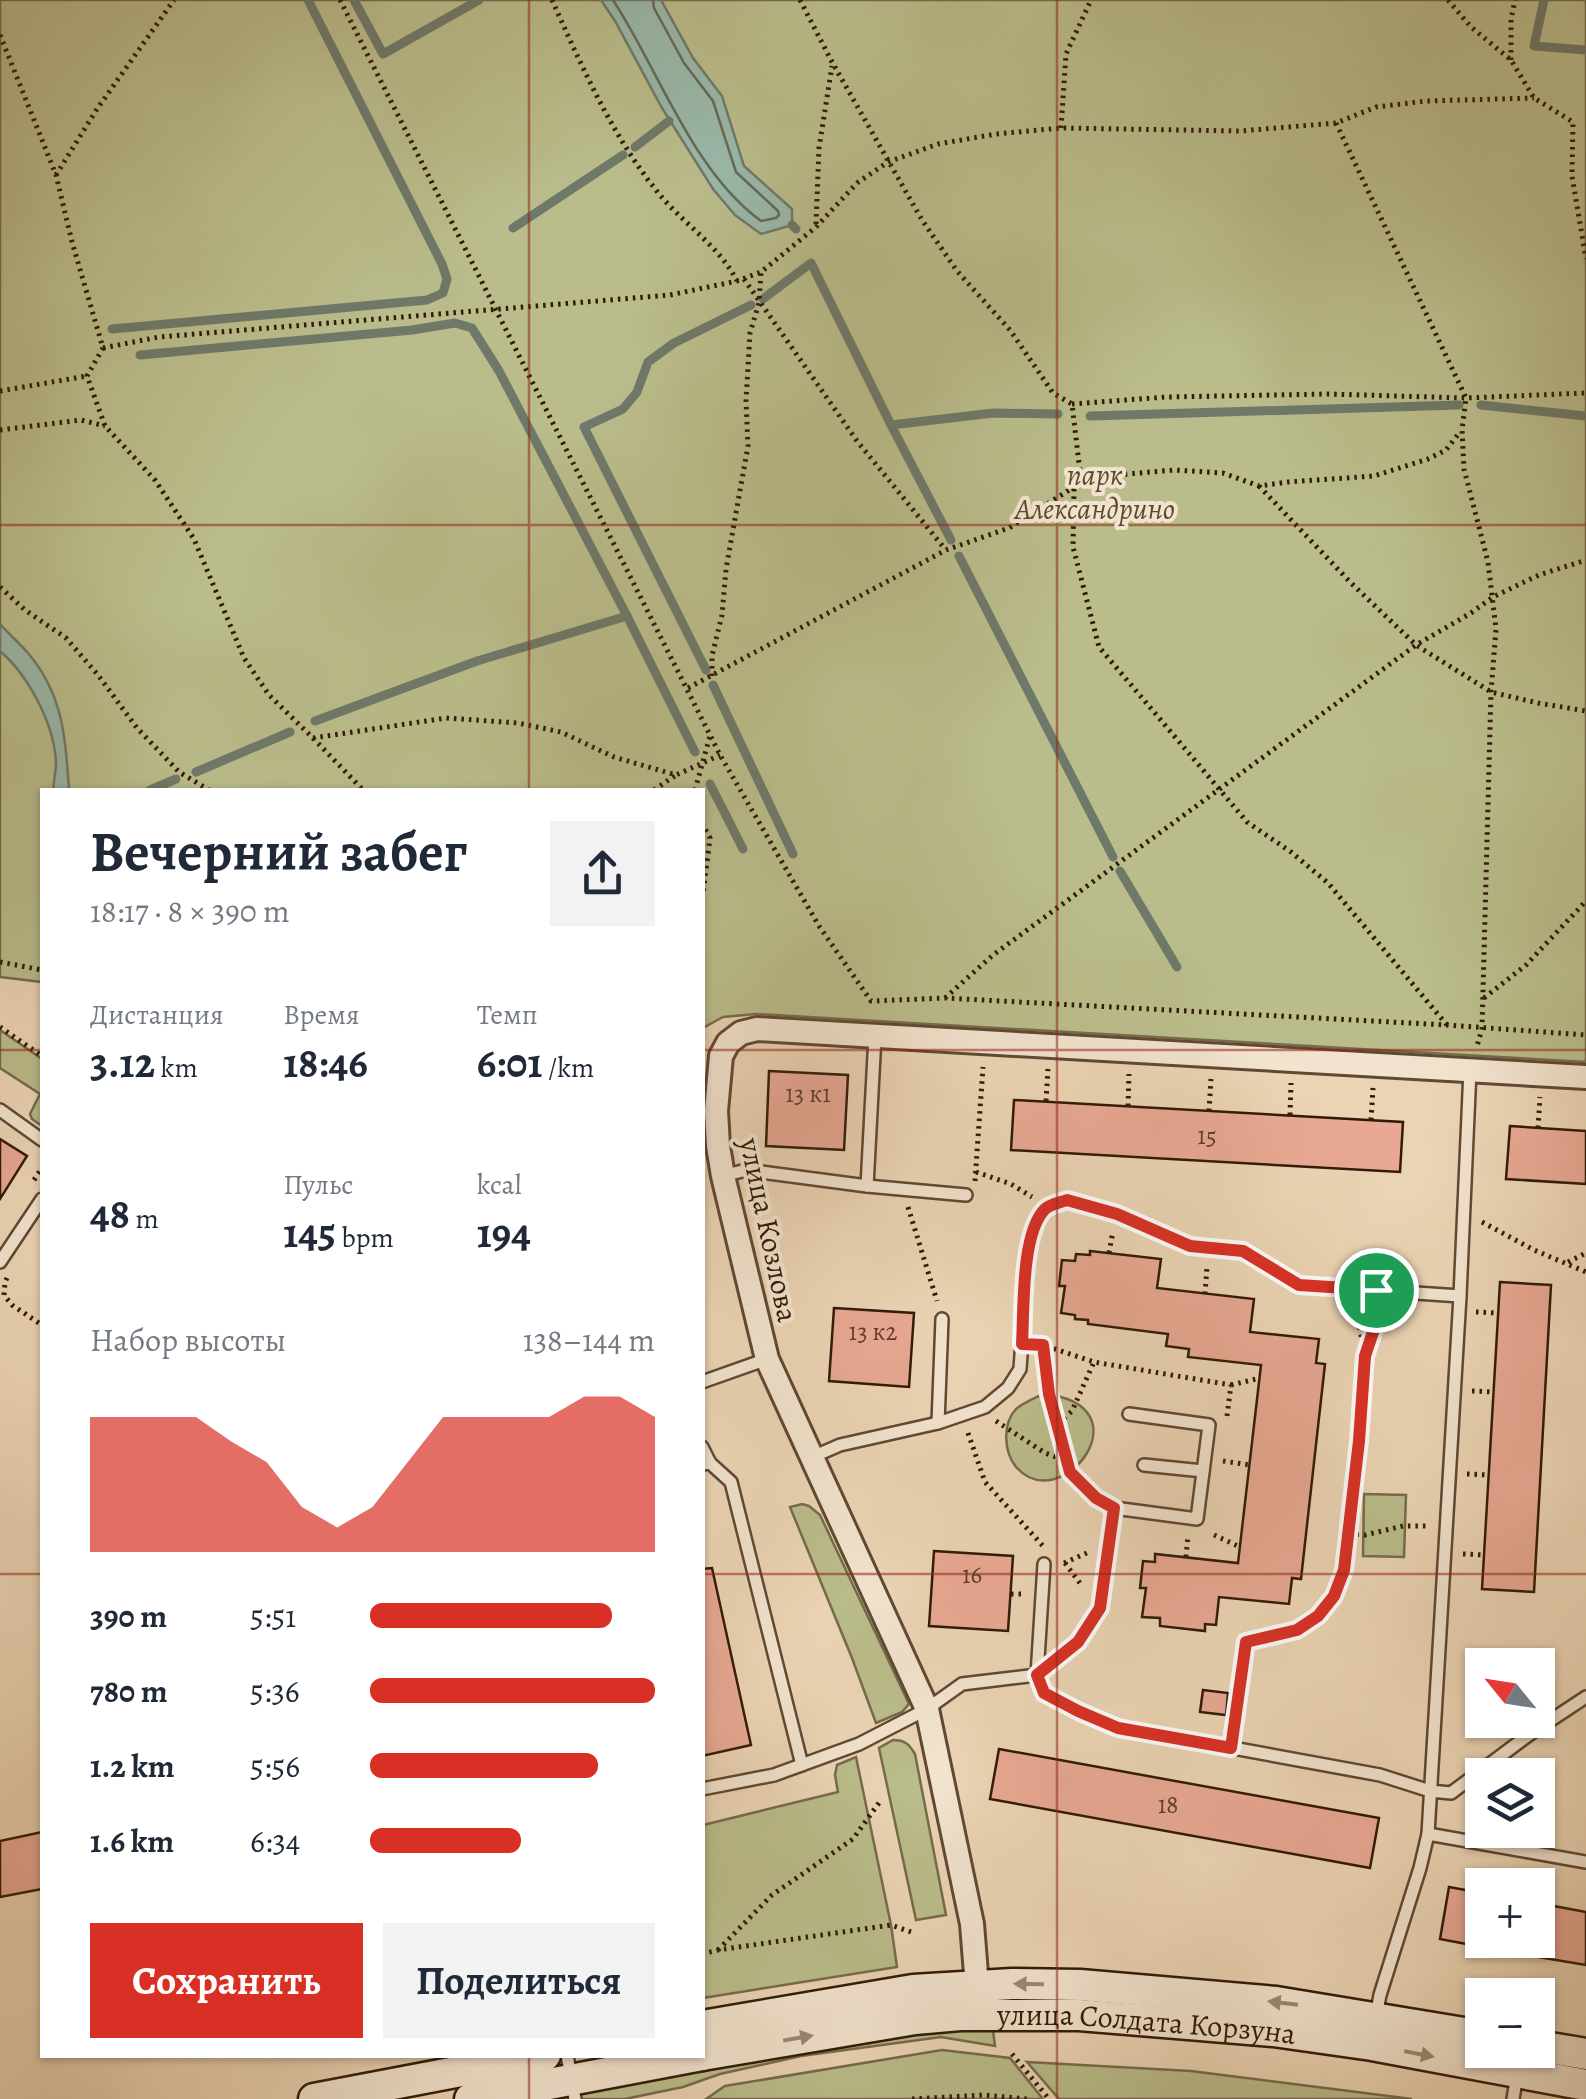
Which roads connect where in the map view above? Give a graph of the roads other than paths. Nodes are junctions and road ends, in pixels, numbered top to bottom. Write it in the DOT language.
graph roads {
  1 [pos="875,1036"];
  2 [pos="1473,1061"];
  3 [pos="1586,1077"];
  4 [pos="0,1110"];
  5 [pos="40,1139"];
  6 [pos="723,1176"];
  7 [pos="867,1186"];
  8 [pos="966,1195"];
  9 [pos="40,1202"];
  10 [pos="0,1262"];
  11 [pos="1460,1296"];
  12 [pos="942,1317"];
  13 [pos="767,1359"];
  14 [pos="705,1381"];
  15 [pos="1129,1414"];
  16 [pos="938,1423"];
  17 [pos="810,1458"];
  18 [pos="706,1463"];
  19 [pos="1144,1465"];
  20 [pos="1203,1471"];
  21 [pos="1044,1564"];
  22 [pos="1037,1675"];
  23 [pos="1586,1697"];
  24 [pos="926,1709"];
  25 [pos="802,1765"];
  26 [pos="705,1788"];
  27 [pos="1430,1791"];
  28 [pos="1428,1834"];
  29 [pos="1586,1862"];
  30 [pos="978,2000"];
  31 [pos="705,2025"];
  32 [pos="1374,2031"];
  33 [pos="1465,2035"];
  34 [pos="1555,2049"];
  35 [pos="705,2054"];
  36 [pos="1586,2054"];
  37 [pos="510,2058"];
  38 [pos="685,2058"];
  39 [pos="474,2061"];
  40 [pos="1517,2074"];
  41 [pos="572,2078"];
  42 [pos="1586,2085"];
  43 [pos="314,2099"];
  44 [pos="470,2099"];
  1 -- 2 [label="street, улица Козлова"];
  1 -- 6 [label="street, улица Козлова"];
  1 -- 7 [label="lane"];
  2 -- 3 [label="street, улица Козлова"];
  2 -- 11 [label="lane"];
  4 -- 5 [label="lane"];
  6 -- 7 [label="lane"];
  6 -- 13 [label="street, улица Козлова"];
  7 -- 8 [label="lane"];
  9 -- 10 [label="lane"];
  11 -- 16 [label="lane"];
  11 -- 27 [label="lane"];
  12 -- 16 [label="lane"];
  13 -- 14 [label="lane"];
  13 -- 17 [label="street, улица Козлова"];
  15 -- 20 [label="lane"];
  16 -- 17 [label="lane"];
  17 -- 24 [label="street, улица Козлова"];
  18 -- 25 [label="lane"];
  19 -- 20 [label="lane"];
  20 -- 22 [label="lane"];
  21 -- 22 [label="lane"];
  22 -- 24 [label="lane"];
  22 -- 27 [label="lane"];
  23 -- 27 [label="lane"];
  24 -- 25 [label="lane"];
  24 -- 30 [label="street, улица Козлова"];
  25 -- 26 [label="lane"];
  27 -- 28 [label="lane"];
  28 -- 29 [label="lane"];
  28 -- 32 [label="lane"];
  30 -- 31 [label="street, улица Солдата Корзуна"];
  30 -- 32 [label="street, улица Солдата Корзуна"];
  35 -- 30 [label="street, улица Солдата Корзуна, one-way"];
  32 -- 33 [label="street, улица Солдата Корзуна"];
  32 -- 40 [label="street, улица Солдата Корзуна, one-way"];
  34 -- 36 [label="street"];
  37 -- 39 [label="street"];
  38 -- 41 [label="street, улица Солдата Корзуна"];
  39 -- 43 [label="street"];
  40 -- 42 [label="street, улица Солдата Корзуна"];
  41 -- 44 [label="street, улица Солдата Корзуна"];
}
